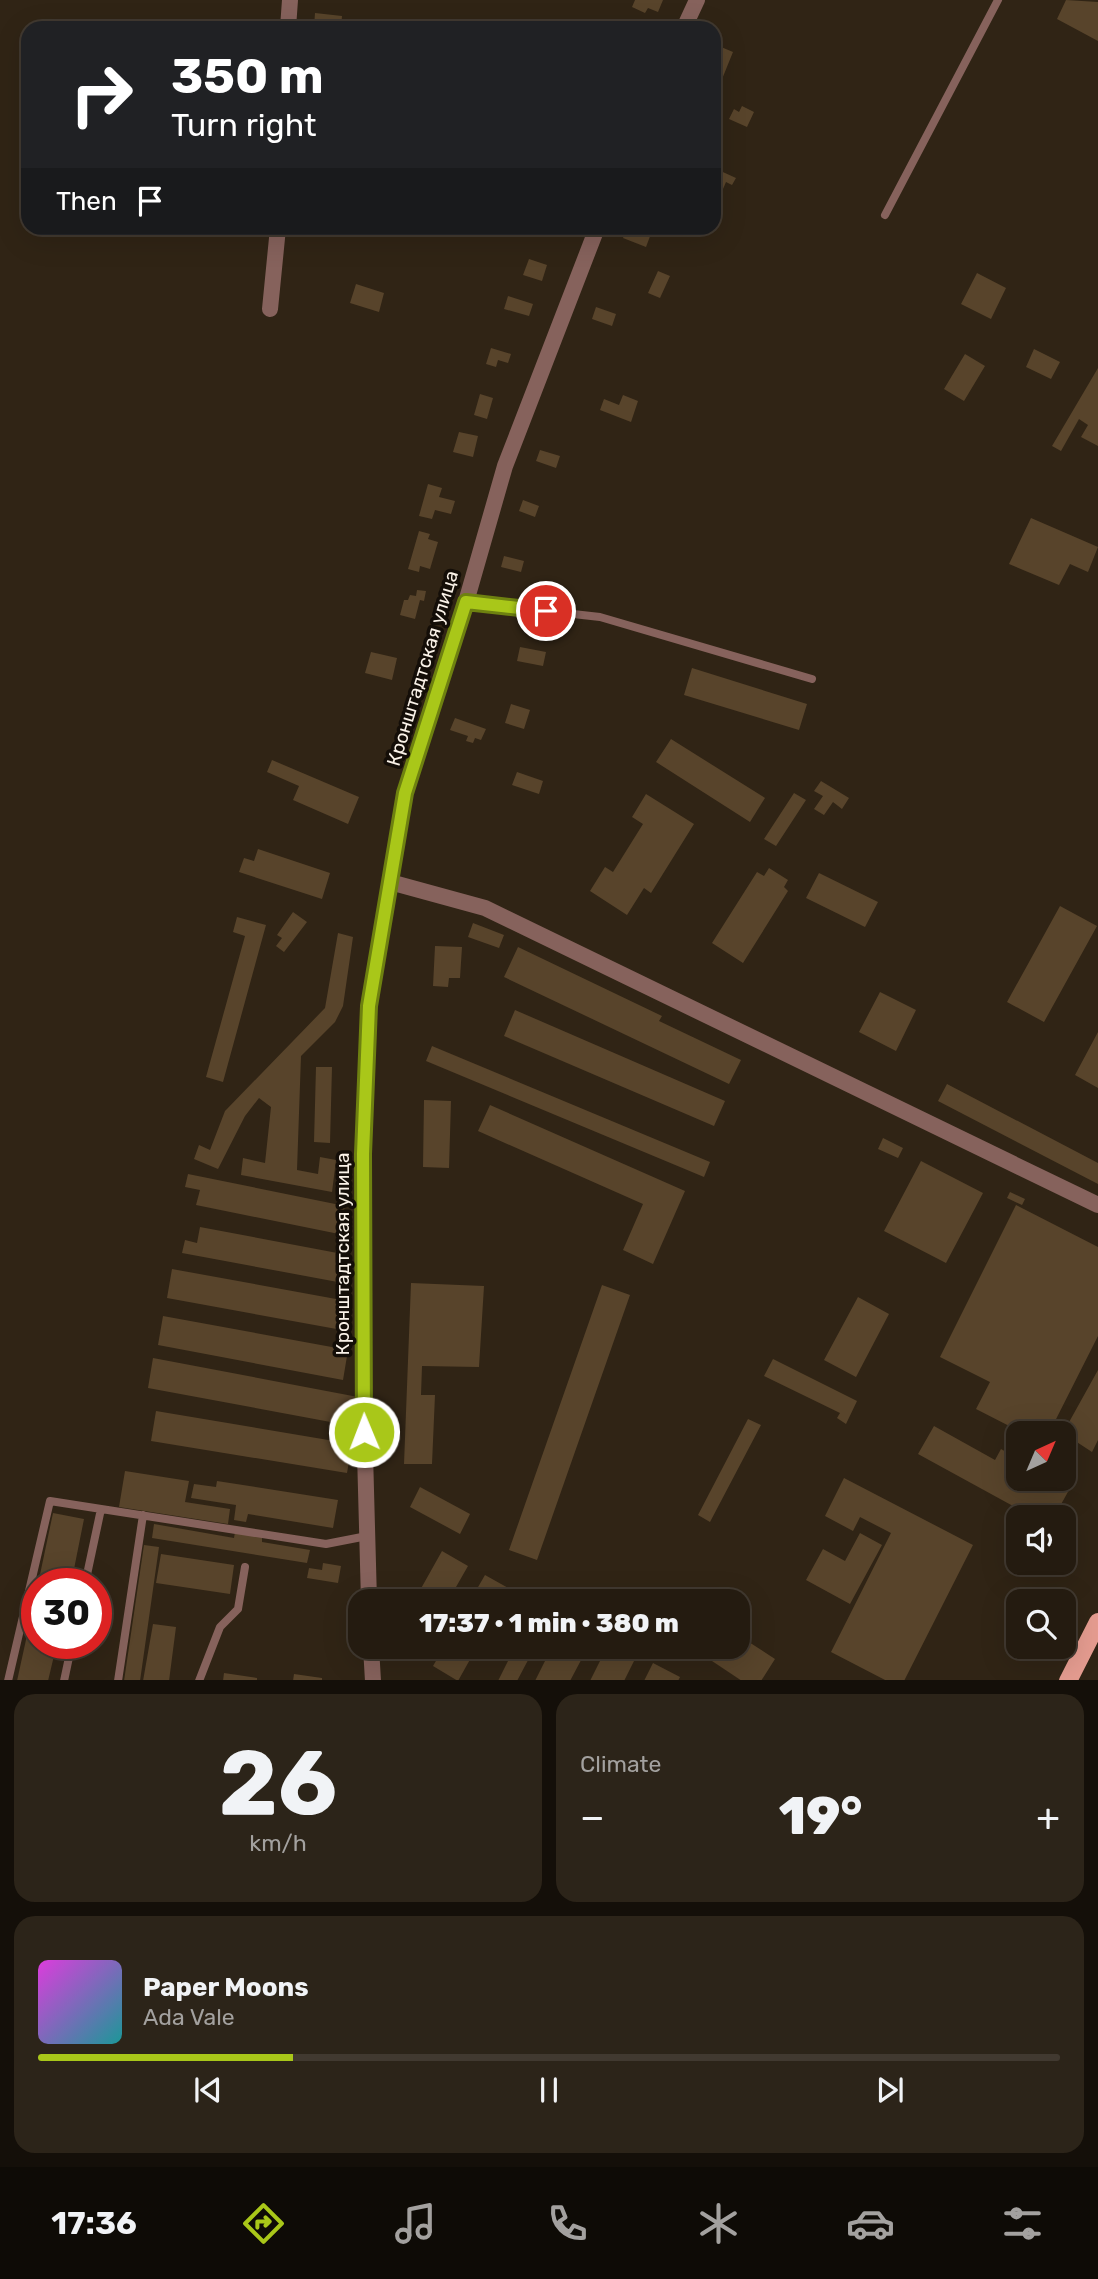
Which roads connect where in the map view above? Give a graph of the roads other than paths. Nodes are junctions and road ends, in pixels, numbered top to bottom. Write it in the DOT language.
graph roads {
  1 [pos="290,0"];
  2 [pos="697,0"];
  3 [pos="998,0"];
  4 [pos="288,21"];
  5 [pos="687,21"];
  6 [pos="884,215"];
  7 [pos="277,235"];
  8 [pos="594,235"];
  9 [pos="270,309"];
  10 [pos="466,602"];
  11 [pos="812,679"];
  12 [pos="390,882"];
  13 [pos="1098,1205"];
  14 [pos="102,1509"];
  15 [pos="143,1515"];
  16 [pos="367,1536"];
  17 [pos="246,1567"];
  18 [pos="89,1568"];
  19 [pos="369,1589"];
  20 [pos="1098,1622"];
  21 [pos="1094,1645"];
  22 [pos="69,1659"];
  23 [pos="372,1659"];
  24 [pos="8,1680"];
  25 [pos="64,1680"];
  26 [pos="118,1680"];
  27 [pos="199,1680"];
  28 [pos="373,1680"];
  29 [pos="1069,1680"];
  1 -- 4 [label="street"];
  2 -- 5 [label="street"];
  3 -- 6 [label="lane"];
  7 -- 9 [label="street"];
  8 -- 10 [label="street, Кронштадтская улица"];
  10 -- 11 [label="lane"];
  10 -- 12 [label="street, Кронштадтская улица"];
  12 -- 13 [label="street"];
  12 -- 16 [label="street, Кронштадтская улица"];
  14 -- 15 [label="lane"];
  14 -- 18 [label="lane"];
  14 -- 24 [label="lane"];
  15 -- 16 [label="lane"];
  15 -- 26 [label="lane"];
  16 -- 19 [label="street, Кронштадтская улица"];
  17 -- 27 [label="lane"];
  20 -- 21 [label="main road"];
  21 -- 29 [label="main road"];
  22 -- 25 [label="lane"];
  23 -- 28 [label="street"];
}
